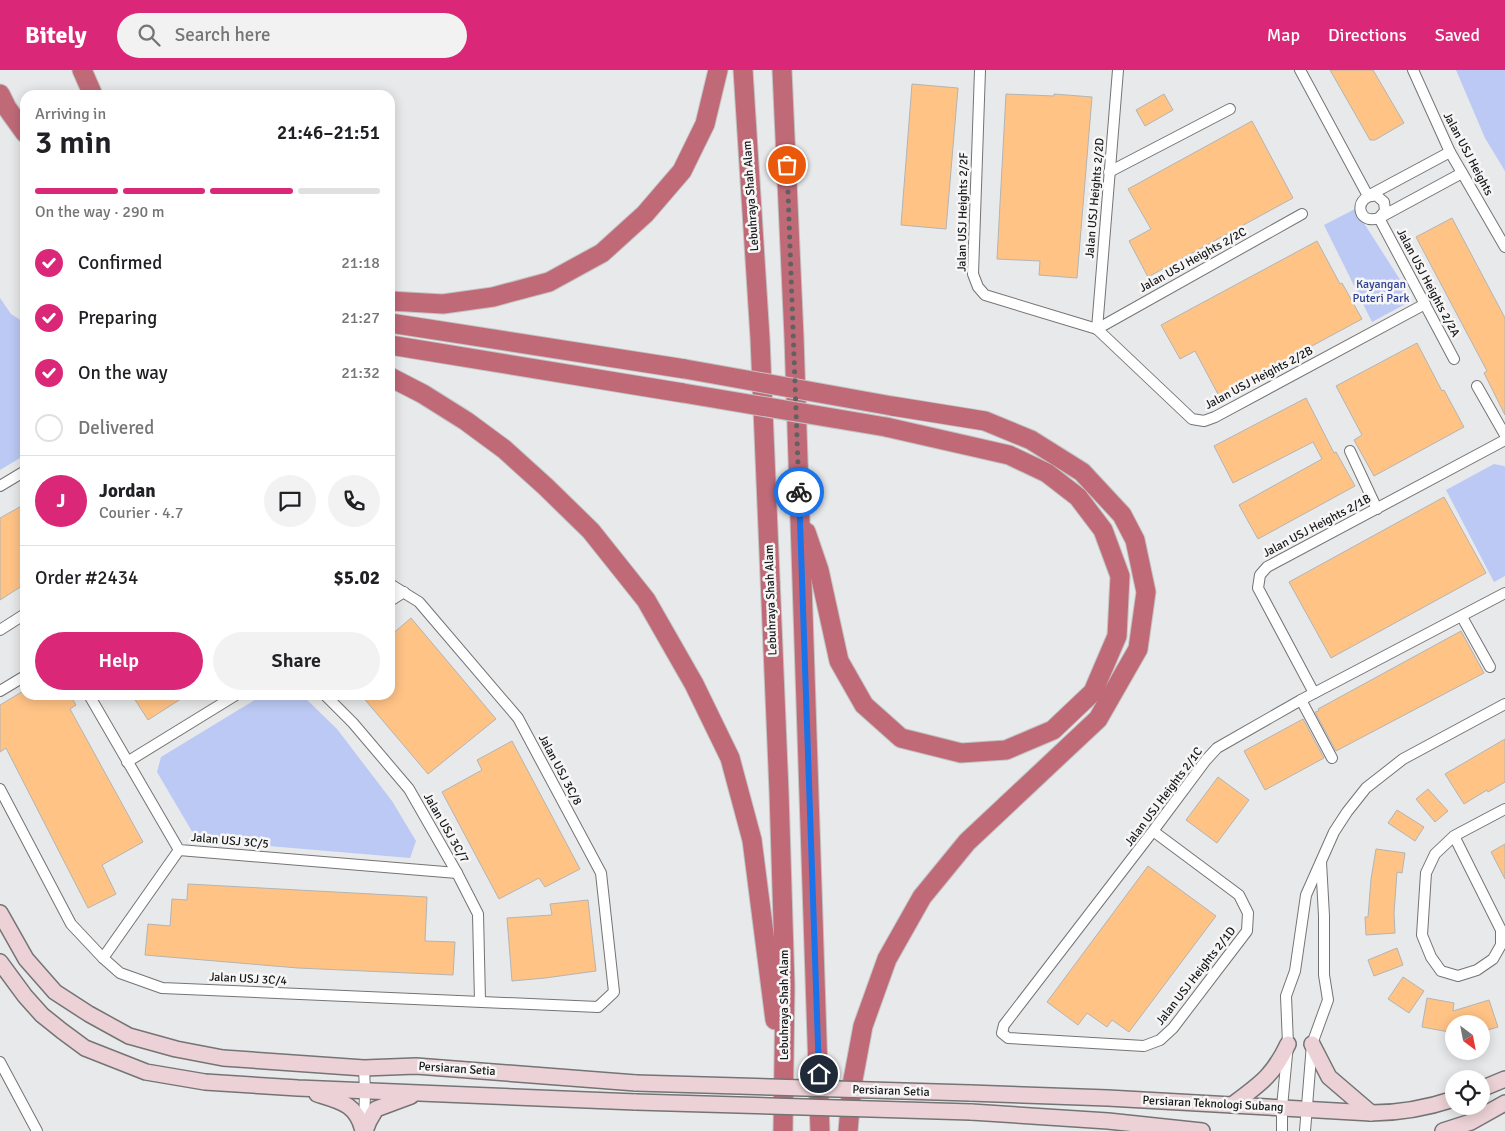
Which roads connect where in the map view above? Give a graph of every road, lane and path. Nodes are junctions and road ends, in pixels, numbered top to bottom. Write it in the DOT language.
graph roads {
  1 [pos="82,70"];
  2 [pos="718,70"];
  3 [pos="743,70"];
  4 [pos="782,70"];
  5 [pos="980,70"];
  6 [pos="1118,70"];
  7 [pos="1300,70"];
  8 [pos="1413,70"];
  9 [pos="91,90"];
  10 [pos="0,94"];
  11 [pos="1230,109"];
  12 [pos="20,126"];
  13 [pos="1450,152"];
  14 [pos="1109,172"];
  15 [pos="1462,173"];
  16 [pos="1368,196"];
  17 [pos="1302,214"];
  18 [pos="1380,218"];
  19 [pos="1505,246"];
  20 [pos="395,300"];
  21 [pos="1425,304"];
  22 [pos="395,325"];
  23 [pos="1097,329"];
  24 [pos="395,346"];
  25 [pos="1454,359"];
  26 [pos="395,380"];
  27 [pos="1477,386"];
  28 [pos="1505,435"];
  29 [pos="1505,440"];
  30 [pos="1350,452"];
  31 [pos="20,474"];
  32 [pos="0,486"];
  33 [pos="1377,508"];
  34 [pos="800,514"];
  35 [pos="395,587"];
  36 [pos="404,592"];
  37 [pos="1505,593"];
  38 [pos="395,597"];
  39 [pos="1462,616"];
  40 [pos="20,617"];
  41 [pos="0,630"];
  42 [pos="1490,667"];
  43 [pos="20,679"];
  44 [pos="0,691"];
  45 [pos="1314,693"];
  46 [pos="92,700"];
  47 [pos="228,700"];
  48 [pos="330,700"];
  49 [pos="1301,700"];
  50 [pos="1505,704"];
  51 [pos="1332,758"];
  52 [pos="127,762"];
  53 [pos="0,789"];
  54 [pos="1505,809"];
  55 [pos="1153,831"];
  56 [pos="1454,836"];
  57 [pos="179,850"];
  58 [pos="1321,859"];
  59 [pos="457,873"];
  60 [pos="0,913"];
  61 [pos="103,958"];
  62 [pos="0,962"];
  63 [pos="480,1001"];
  64 [pos="598,1007"];
  65 [pos="1004,1025"];
  66 [pos="1288,1044"];
  67 [pos="1312,1044"];
  68 [pos="0,1062"];
  69 [pos="364,1068"];
  70 [pos="784,1076"];
  71 [pos="1505,1079"];
  72 [pos="1490,1085"];
  73 [pos="298,1088"];
  74 [pos="365,1091"];
  75 [pos="417,1093"];
  76 [pos="970,1094"];
  77 [pos="1445,1102"];
  78 [pos="1505,1103"];
  79 [pos="1232,1104"];
  80 [pos="1282,1107"];
  81 [pos="1306,1109"];
  82 [pos="971,1112"];
  83 [pos="1371,1112"];
  84 [pos="37,1131"];
  85 [pos="364,1131"];
  86 [pos="783,1131"];
  87 [pos="820,1131"];
  88 [pos="848,1131"];
  89 [pos="1202,1131"];
  90 [pos="1282,1131"];
  91 [pos="1305,1131"];
  92 [pos="1443,1131"];
  1 -- 9 [label="highway"];
  2 -- 20 [label="highway"];
  3 -- 70 [label="highway, Lebuhraya Shah Alam"];
  4 -- 34 [label="highway"];
  5 -- 23 [label="street, Jalan USJ Heights 2/2F"];
  6 -- 14 [label="street, Jalan USJ Heights 2/2D"];
  7 -- 16 [label="street"];
  8 -- 13 [label="street, Jalan USJ Heights"];
  10 -- 12 [label="highway"];
  11 -- 14 [label="street"];
  13 -- 15 [label="street, Jalan USJ Heights"];
  13 -- 16 [label="street"];
  14 -- 23 [label="street, Jalan USJ Heights 2/2D"];
  15 -- 18 [label="street"];
  15 -- 19 [label="street, Jalan USJ Heights"];
  16 -- 18 [label="street"];
  16 -- 18 [label="street"];
  17 -- 23 [label="street, Jalan USJ Heights 2/2C"];
  18 -- 21 [label="street, Jalan USJ Heights 2/2A"];
  21 -- 23 [label="street, Jalan USJ Heights 2/2B"];
  21 -- 25 [label="street, Jalan USJ Heights 2/2A"];
  22 -- 88 [label="highway, bridge"];
  24 -- 34 [label="highway, bridge"];
  26 -- 70 [label="highway"];
  27 -- 28 [label="street"];
  29 -- 33 [label="street, Jalan USJ Heights 2/1B"];
  30 -- 33 [label="street"];
  31 -- 32 [label="street"];
  33 -- 45 [label="street, Jalan USJ Heights 2/1B"];
  34 -- 87 [label="highway"];
  35 -- 36 [label="street, Jalan USJ 3C/8"];
  36 -- 38 [label="street"];
  36 -- 64 [label="street, Jalan USJ 3C/8"];
  37 -- 39 [label="street, Jalan USJ Heights 2/1C"];
  39 -- 42 [label="street"];
  39 -- 45 [label="street, Jalan USJ Heights 2/1C"];
  40 -- 41 [label="street"];
  43 -- 44 [label="street"];
  45 -- 49 [label="street, Jalan USJ Heights 2/1C"];
  46 -- 52 [label="street, Jalan USJ 3C/5"];
  47 -- 52 [label="street"];
  48 -- 59 [label="street, Jalan USJ 3C/7"];
  49 -- 51 [label="street"];
  49 -- 55 [label="street, Jalan USJ Heights 2/1C"];
  50 -- 58 [label="street"];
  52 -- 57 [label="street, Jalan USJ 3C/5"];
  53 -- 61 [label="street, Jalan USJ 3C/4"];
  54 -- 56 [label="street"];
  55 -- 65 [label="street, Jalan USJ Heights 2/1C"];
  55 -- 65 [label="street, Jalan USJ Heights 2/1D"];
  56 -- 56 [label="street"];
  57 -- 59 [label="street, Jalan USJ 3C/5"];
  57 -- 61 [label="street"];
  58 -- 66 [label="street"];
  58 -- 67 [label="street"];
  59 -- 63 [label="street, Jalan USJ 3C/7"];
  60 -- 69 [label="main road, Persiaran Setia"];
  61 -- 63 [label="street, Jalan USJ 3C/4"];
  62 -- 73 [label="main road, Persiaran Setia"];
  63 -- 64 [label="street, Jalan USJ 3C/4"];
  66 -- 79 [label="main road"];
  66 -- 80 [label="street"];
  67 -- 81 [label="street"];
  67 -- 83 [label="main road"];
  68 -- 84 [label="street"];
  69 -- 74 [label="street"];
  69 -- 76 [label="main road, Persiaran Setia, bridge"];
  70 -- 86 [label="highway, Lebuhraya Shah Alam"];
  71 -- 72 [label="main road"];
  73 -- 74 [label="main road, Persiaran Setia"];
  73 -- 85 [label="main road"];
  74 -- 75 [label="main road, Persiaran Setia"];
  74 -- 85 [label="street"];
  75 -- 82 [label="main road, Persiaran Setia, bridge"];
  75 -- 85 [label="main road"];
  76 -- 79 [label="main road, Persiaran Teknologi Subang"];
  77 -- 83 [label="main road, Persiaran Teknologi Subang"];
  78 -- 92 [label="main road"];
  79 -- 80 [label="main road, Persiaran Teknologi Subang"];
  80 -- 81 [label="main road, Persiaran Teknologi Subang"];
  80 -- 90 [label="street"];
  81 -- 83 [label="main road, Persiaran Teknologi Subang"];
  81 -- 91 [label="street"];
  82 -- 89 [label="main road, Persiaran Teknologi Subang"];
}
